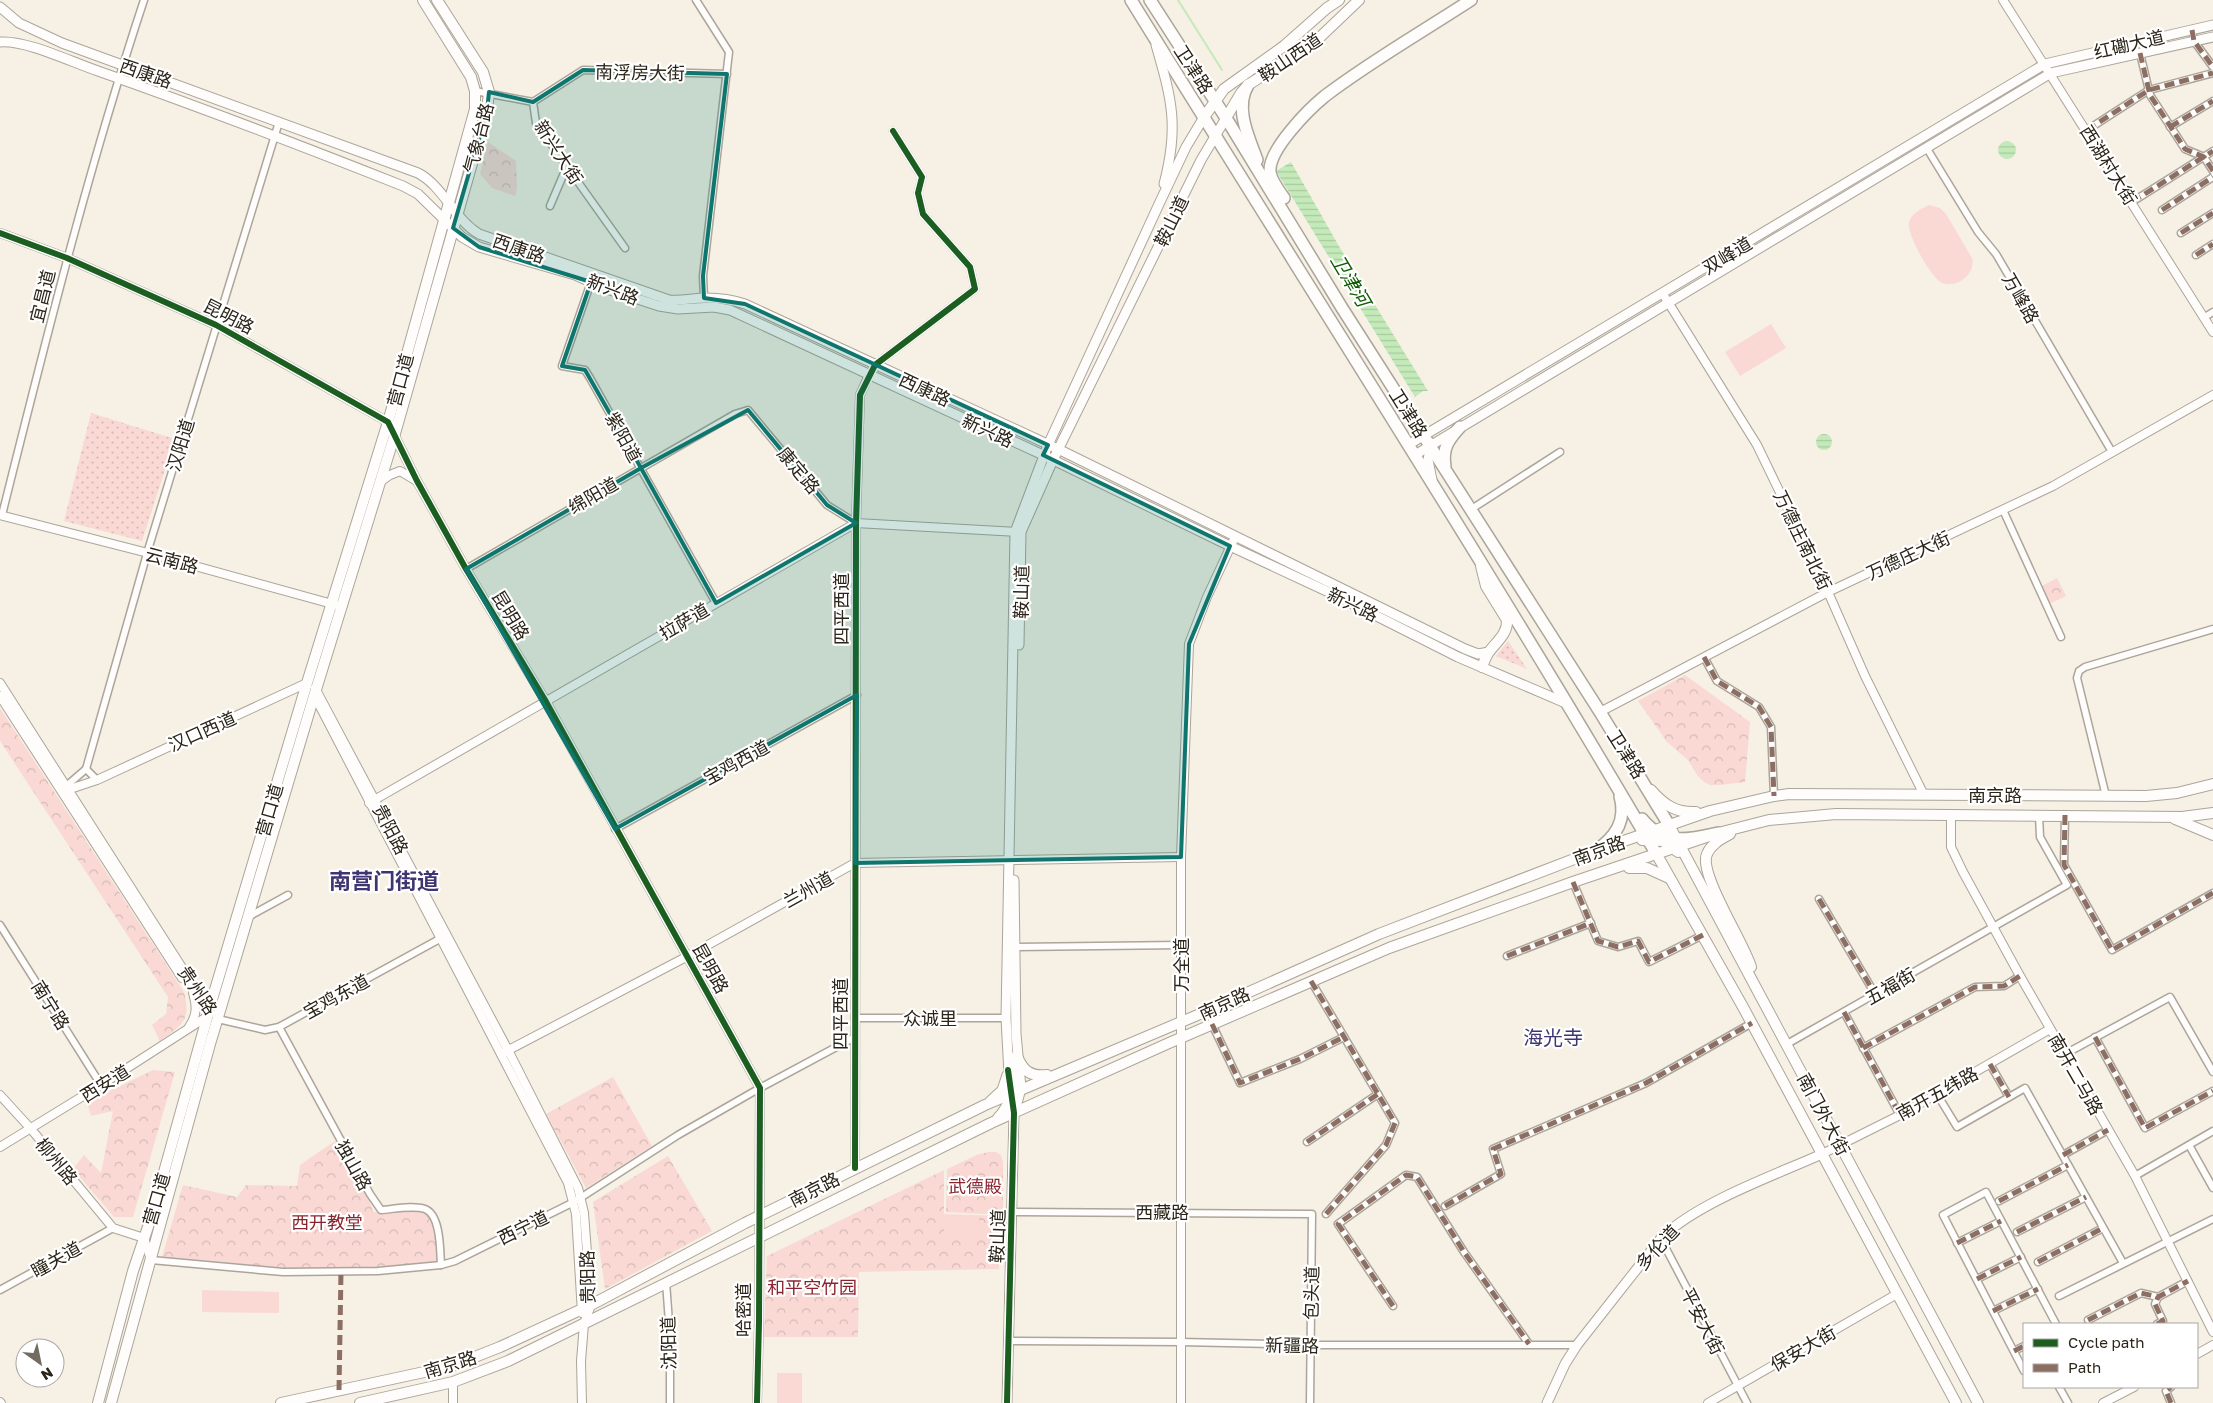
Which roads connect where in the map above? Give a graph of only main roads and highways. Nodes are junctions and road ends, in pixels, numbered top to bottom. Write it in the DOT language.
graph roads {
  1 [pos="423,0"];
  2 [pos="437,0"];
  3 [pos="1131,0"];
  4 [pos="1150,0"];
  5 [pos="1339,0"];
  6 [pos="1359,0"];
  7 [pos="1471,0"];
  8 [pos="0,7"];
  9 [pos="2213,25"];
  10 [pos="1153,36"];
  11 [pos="2213,37"];
  12 [pos="0,42"];
  13 [pos="2045,64"];
  14 [pos="2051,73"];
  15 [pos="1248,86"];
  16 [pos="1214,100"];
  17 [pos="1204,117"];
  18 [pos="1226,118"];
  19 [pos="1216,135"];
  20 [pos="1268,188"];
  21 [pos="1159,204"];
  22 [pos="448,205"];
  23 [pos="457,213"];
  24 [pos="443,218"];
  25 [pos="453,228"];
  26 [pos="1313,261"];
  27 [pos="1457,422"];
  28 [pos="1427,441"];
  29 [pos="1048,445"];
  30 [pos="1058,449"];
  31 [pos="1412,450"];
  32 [pos="1044,455"];
  33 [pos="1053,460"];
  34 [pos="1448,475"];
  35 [pos="1433,484"];
  36 [pos="1018,532"];
  37 [pos="1480,563"];
  38 [pos="1489,652"];
  39 [pos="1482,666"];
  40 [pos="312,689"];
  41 [pos="1568,704"];
  42 [pos="1645,783"];
  43 [pos="2213,784"];
  44 [pos="1617,785"];
  45 [pos="2188,790"];
  46 [pos="2213,792"];
  47 [pos="1710,810"];
  48 [pos="2213,813"];
  49 [pos="2166,816"];
  50 [pos="1741,826"];
  51 [pos="1648,834"];
  52 [pos="1718,834"];
  53 [pos="2213,835"];
  54 [pos="1671,842"];
  55 [pos="1595,851"];
  56 [pos="1602,873"];
  57 [pos="1674,882"];
  58 [pos="248,917"];
  59 [pos="235,927"];
  60 [pos="1011,947"];
  61 [pos="1758,990"];
  62 [pos="212,1016"];
  63 [pos="1017,1055"];
  64 [pos="1008,1070"];
  65 [pos="1056,1074"];
  66 [pos="1014,1093"];
  67 [pos="979,1108"];
  68 [pos="1014,1113"];
  69 [pos="991,1123"];
  70 [pos="1822,1154"];
  71 [pos="98,1403"];
  72 [pos="111,1403"];
  73 [pos="281,1403"];
  74 [pos="360,1403"];
  75 [pos="1006,1403"];
  76 [pos="1547,1403"];
  77 [pos="1956,1403"];
  78 [pos="1978,1403"];
  1 -- 22 [label="main road, 气象台路"];
  2 -- 23 [label="main road, 气象台路"];
  3 -- 10 [label="highway, 卫津路"];
  4 -- 16 [label="highway, 卫津路"];
  5 -- 16 [label="main road, 鞍山西道"];
  6 -- 15 [label="main road, 鞍山西道"];
  7 -- 26 [label="highway"];
  8 -- 22 [label="main road, 西康路"];
  9 -- 13 [label="main road, 红磡大道"];
  10 -- 17 [label="highway, 卫津路"];
  10 -- 21 [label="main road"];
  11 -- 14 [label="main road, 红磡大道"];
  12 -- 24 [label="main road, 西康路"];
  13 -- 27 [label="main road, 双峰道"];
  14 -- 27 [label="main road, 双峰道"];
  15 -- 18 [label="main road, 鞍山西道"];
  15 -- 20 [label="highway"];
  16 -- 17 [label="main road, 鞍山西道"];
  16 -- 18 [label="highway, 卫津路"];
  17 -- 19 [label="highway, 卫津路"];
  17 -- 21 [label="main road, 鞍山道"];
  18 -- 19 [label="main road, 鞍山道"];
  18 -- 20 [label="highway, 卫津路"];
  19 -- 30 [label="main road, 鞍山道"];
  19 -- 31 [label="highway, 卫津路"];
  20 -- 26 [label="highway, 卫津路"];
  21 -- 29 [label="main road, 鞍山道"];
  22 -- 23 [label="main road, 西康路"];
  22 -- 24 [label="main road, 气象台路"];
  23 -- 25 [label="main road, 气象台路"];
  23 -- 29 [label="main road, 西康路"];
  24 -- 25 [label="main road, 西康路"];
  24 -- 40 [label="main road, 营口道"];
  25 -- 32 [label="main road, 新兴路"];
  25 -- 40 [label="main road, 营口道"];
  26 -- 28 [label="highway, 卫津路"];
  27 -- 28 [label="main road, 双峰道"];
  27 -- 34 [label="highway"];
  28 -- 31 [label="main road, 双峰道"];
  28 -- 34 [label="highway, 卫津路"];
  28 -- 35 [label="main road"];
  29 -- 30 [label="main road, 西康路"];
  29 -- 32 [label="main road, 鞍山道"];
  30 -- 33 [label="main road, 鞍山道"];
  30 -- 38 [label="main road, 西康路"];
  31 -- 35 [label="highway, 卫津路"];
  32 -- 33 [label="main road, 新兴路"];
  32 -- 36 [label="main road, 鞍山道"];
  33 -- 36 [label="main road, 鞍山道"];
  33 -- 39 [label="main road, 新兴路"];
  34 -- 42 [label="highway, 卫津路"];
  35 -- 37 [label="highway, 卫津路"];
  36 -- 60 [label="main road, 鞍山道"];
  37 -- 38 [label="main road"];
  37 -- 41 [label="highway, 卫津路"];
  38 -- 39 [label="main road"];
  39 -- 41 [label="main road"];
  40 -- 58 [label="main road, 营口道"];
  40 -- 59 [label="main road, 营口道"];
  41 -- 44 [label="highway, 卫津路"];
  42 -- 47 [label="main road"];
  42 -- 54 [label="highway, 卫津路"];
  43 -- 45 [label="main road, 南京路"];
  44 -- 51 [label="highway, 卫津路"];
  44 -- 55 [label="highway"];
  45 -- 46 [label="main road"];
  45 -- 47 [label="main road, 南京路"];
  47 -- 54 [label="main road, 南京路"];
  48 -- 49 [label="main road, 南京路"];
  49 -- 50 [label="main road, 南京路"];
  49 -- 53 [label="main road"];
  50 -- 52 [label="main road, 南京路"];
  50 -- 61 [label="main road"];
  51 -- 54 [label="highway, 卫津路"];
  51 -- 54 [label="highway"];
  51 -- 55 [label="main road, 南京路"];
  52 -- 54 [label="highway"];
  54 -- 56 [label="main road, 南京路"];
  54 -- 57 [label="main road, 南门外大街"];
  54 -- 61 [label="main road, 南门外大街"];
  55 -- 65 [label="main road, 南京路"];
  56 -- 57 [label="main road"];
  56 -- 68 [label="main road, 南京路"];
  57 -- 70 [label="main road, 南门外大街"];
  58 -- 59 [label="main road"];
  58 -- 62 [label="main road, 营口道"];
  59 -- 62 [label="main road, 营口道"];
  60 -- 63 [label="main road, 鞍山道"];
  60 -- 64 [label="main road, 鞍山道"];
  61 -- 78 [label="main road, 南门外大街"];
  62 -- 71 [label="main road, 营口道"];
  62 -- 72 [label="main road, 营口道"];
  63 -- 65 [label="main road"];
  63 -- 66 [label="main road"];
  64 -- 66 [label="main road, 鞍山道"];
  64 -- 67 [label="main road"];
  65 -- 66 [label="main road, 南京路"];
  66 -- 67 [label="main road, 南京路"];
  66 -- 68 [label="main road, 鞍山道"];
  66 -- 69 [label="main road"];
  67 -- 73 [label="main road, 南京路"];
  68 -- 69 [label="main road, 南京路"];
  68 -- 75 [label="main road, 鞍山道"];
  69 -- 74 [label="main road, 南京路"];
  70 -- 76 [label="main road, 多伦道"];
  70 -- 77 [label="main road, 南门外大街"];
}
